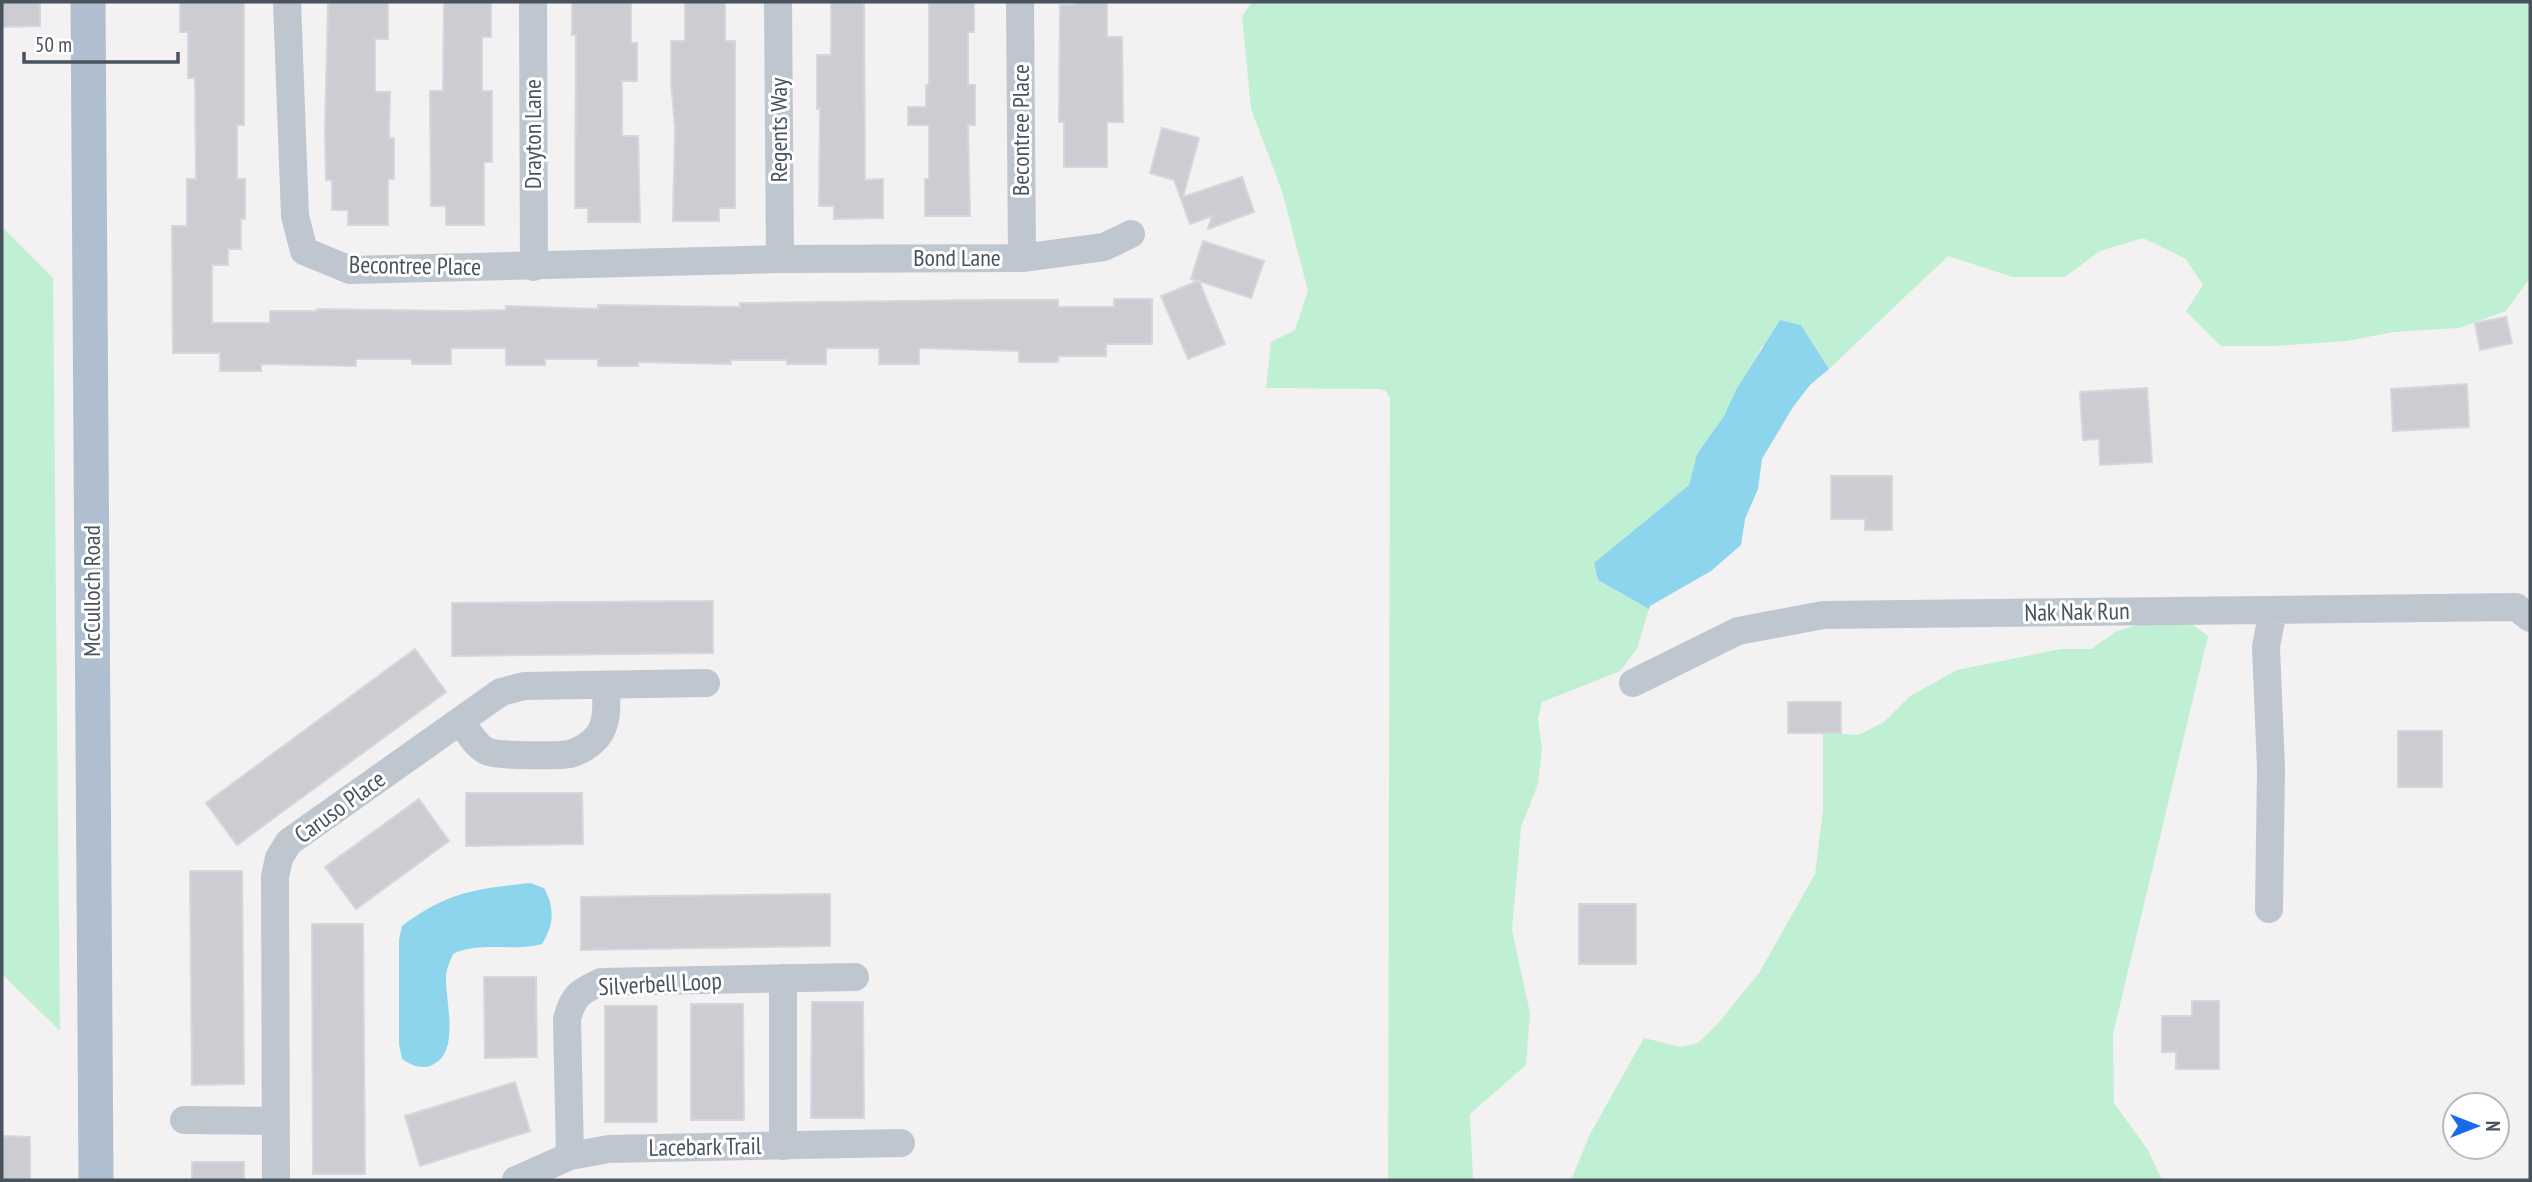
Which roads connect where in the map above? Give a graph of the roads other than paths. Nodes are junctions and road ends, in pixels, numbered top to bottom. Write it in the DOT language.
graph roads {
  1 [pos="88,2"];
  2 [pos="287,2"];
  3 [pos="533,2"];
  4 [pos="778,2"];
  5 [pos="1020,2"];
  6 [pos="1131,234"];
  7 [pos="1022,258"];
  8 [pos="780,259"];
  9 [pos="534,267"];
  10 [pos="2273,610"];
  11 [pos="2530,618"];
  12 [pos="706,684"];
  13 [pos="1633,684"];
  14 [pos="606,685"];
  15 [pos="461,721"];
  16 [pos="2269,909"];
  17 [pos="855,977"];
  18 [pos="783,978"];
  19 [pos="184,1120"];
  20 [pos="275,1121"];
  21 [pos="901,1143"];
  22 [pos="783,1146"];
  23 [pos="570,1156"];
  24 [pos="96,1180"];
  25 [pos="275,1180"];
  26 [pos="516,1180"];
  1 -- 24 [label="main road, McCulloch Road"];
  2 -- 9 [label="street, Becontree Place"];
  3 -- 9 [label="street, Drayton Lane"];
  4 -- 8 [label="street, Regents Way"];
  5 -- 7 [label="street, Becontree Place"];
  6 -- 7 [label="street, Bond Lane"];
  7 -- 8 [label="street, Bond Lane"];
  8 -- 9 [label="street, Becontree Place"];
  10 -- 11 [label="street, Nak Nak Run"];
  10 -- 13 [label="street, Nak Nak Run"];
  10 -- 16 [label="street"];
  12 -- 14 [label="street, Caruso Place"];
  14 -- 15 [label="street, Caruso Place"];
  14 -- 15 [label="street"];
  15 -- 20 [label="street, Caruso Place"];
  17 -- 18 [label="street, Silverbell Loop"];
  18 -- 22 [label="street"];
  18 -- 23 [label="street, Silverbell Loop"];
  19 -- 20 [label="street"];
  20 -- 25 [label="street, Caruso Place"];
  21 -- 22 [label="street, Lacebark Trail"];
  22 -- 23 [label="street, Lacebark Trail"];
  23 -- 26 [label="street, Lacebark Trail"];
}
